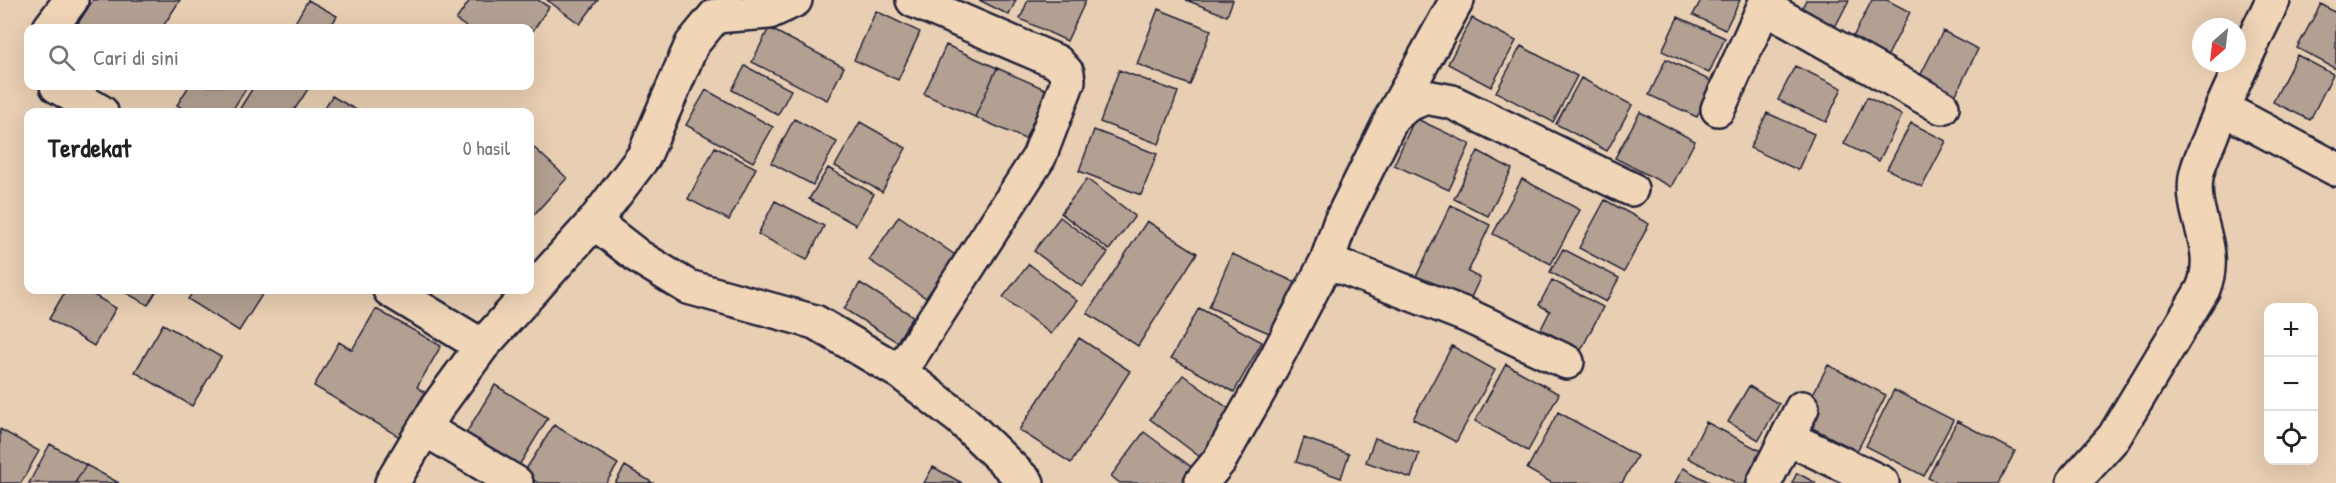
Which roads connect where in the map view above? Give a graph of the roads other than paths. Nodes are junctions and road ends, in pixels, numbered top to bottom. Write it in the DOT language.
graph roads {
  1 [pos="71,0"];
  2 [pos="795,0"];
  3 [pos="913,0"];
  4 [pos="1457,0"];
  5 [pos="2273,0"];
  6 [pos="1765,3"];
  7 [pos="712,8"];
  8 [pos="53,24"];
  9 [pos="64,90"];
  10 [pos="1942,106"];
  11 [pos="94,108"];
  12 [pos="2222,108"];
  13 [pos="1718,109"];
  14 [pos="1392,118"];
  15 [pos="2336,169"];
  16 [pos="1631,189"];
  17 [pos="594,222"];
  18 [pos="1327,261"];
  19 [pos="534,288"];
  20 [pos="397,294"];
  21 [pos="529,294"];
  22 [pos="482,346"];
  23 [pos="1567,362"];
  24 [pos="900,372"];
  25 [pos="1802,408"];
  26 [pos="425,429"];
  27 [pos="1788,438"];
  28 [pos="392,483"];
  29 [pos="516,483"];
  30 [pos="1027,483"];
  31 [pos="1202,483"];
  32 [pos="1764,483"];
  33 [pos="1882,483"];
  34 [pos="2073,483"];
  1 -- 8 [label="street"];
  2 -- 7 [label="street"];
  3 -- 24 [label="street"];
  4 -- 14 [label="street"];
  5 -- 12 [label="street"];
  6 -- 10 [label="street"];
  6 -- 13 [label="street"];
  7 -- 17 [label="street"];
  9 -- 11 [label="street"];
  12 -- 15 [label="street"];
  12 -- 34 [label="street"];
  14 -- 16 [label="street"];
  14 -- 18 [label="street"];
  17 -- 19 [label="street"];
  17 -- 24 [label="street"];
  18 -- 23 [label="street"];
  18 -- 31 [label="street"];
  20 -- 22 [label="street"];
  21 -- 22 [label="street"];
  22 -- 26 [label="street"];
  24 -- 30 [label="street"];
  25 -- 27 [label="street"];
  26 -- 28 [label="street"];
  26 -- 29 [label="street"];
  27 -- 32 [label="street"];
  27 -- 33 [label="street"];
}
